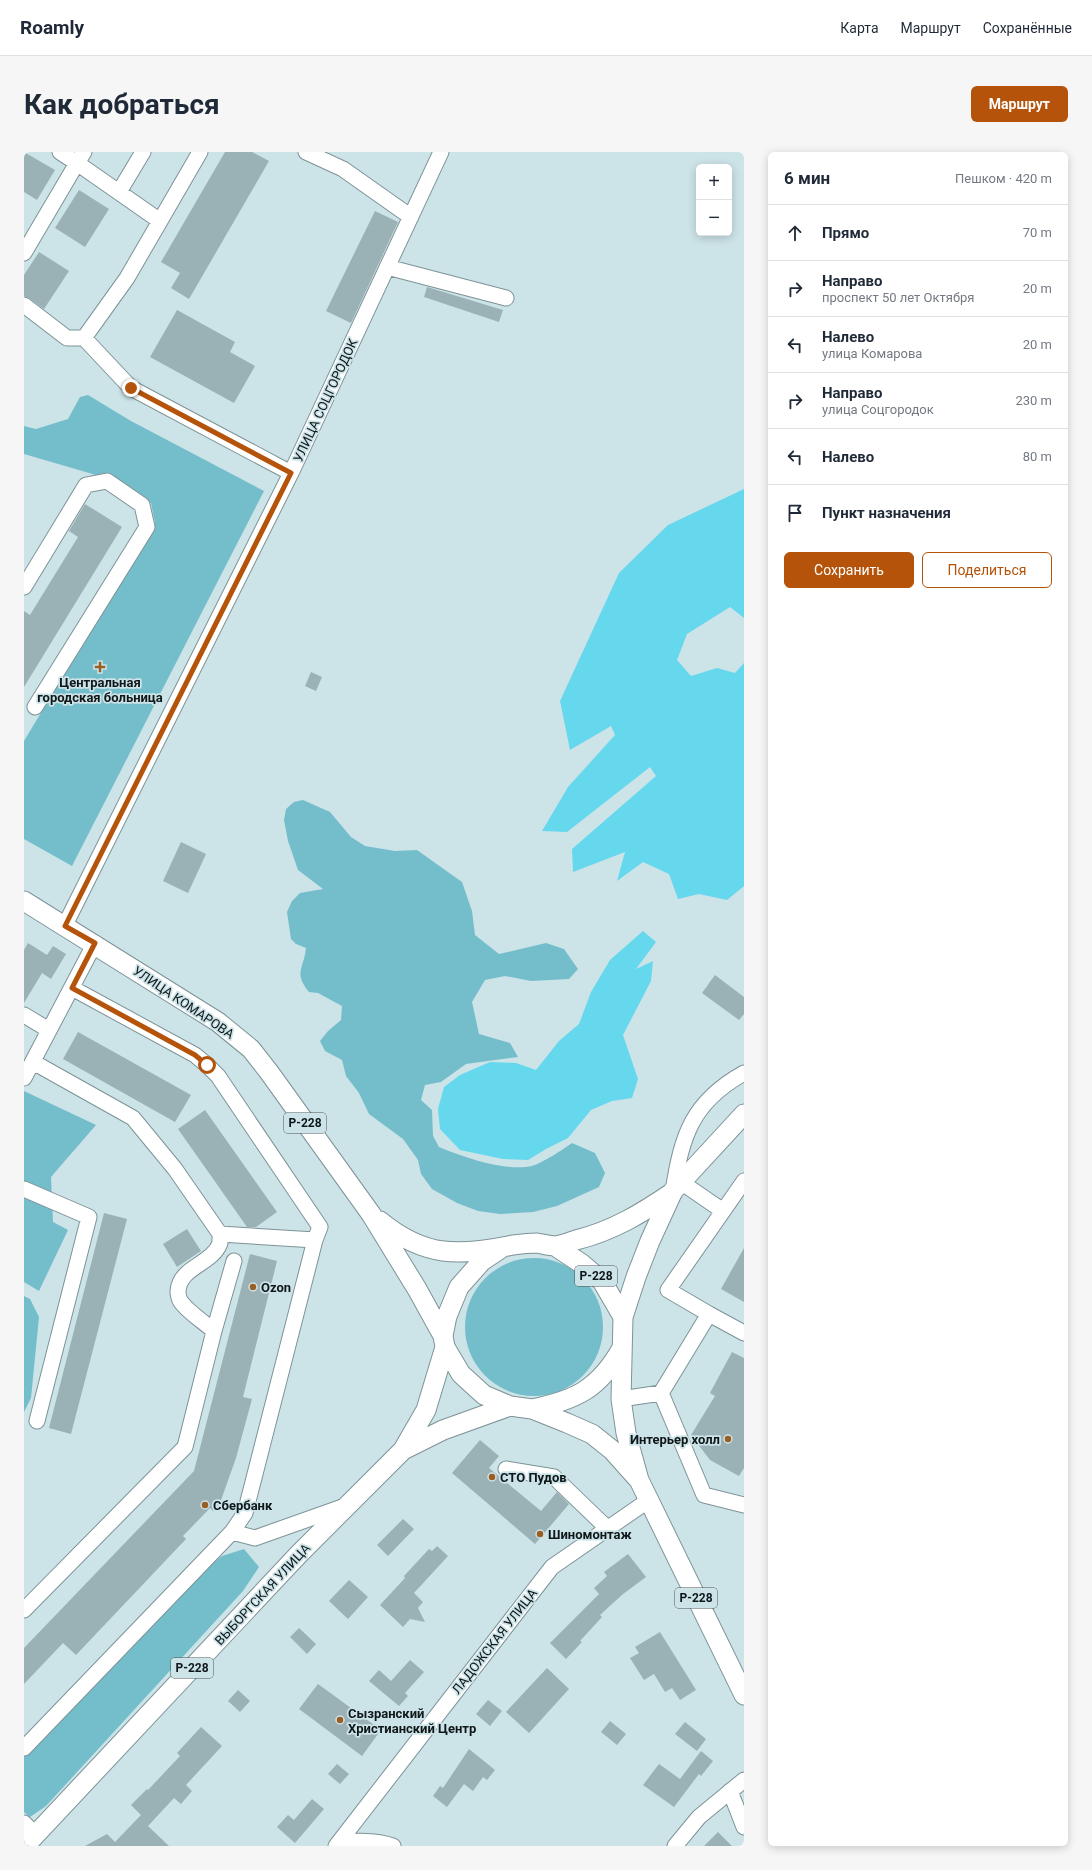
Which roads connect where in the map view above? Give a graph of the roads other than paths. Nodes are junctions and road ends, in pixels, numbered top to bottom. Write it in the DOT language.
graph roads {
  1 [pos="60,152"];
  2 [pos="143,152"];
  3 [pos="200,152"];
  4 [pos="306,152"];
  5 [pos="440,152"];
  6 [pos="80,157"];
  7 [pos="118,192"];
  8 [pos="411,217"];
  9 [pos="160,221"];
  10 [pos="26,245"];
  11 [pos="387,267"];
  12 [pos="506,298"];
  13 [pos="24,305"];
  14 [pos="84,338"];
  15 [pos="291,473"];
  16 [pos="24,587"];
  17 [pos="35,707"];
  18 [pos="24,901"];
  19 [pos="65,926"];
  20 [pos="95,943"];
  21 [pos="72,988"];
  22 [pos="24,1015"];
  23 [pos="49,1030"];
  24 [pos="33,1062"];
  25 [pos="744,1073"];
  26 [pos="24,1078"];
  27 [pos="744,1114"];
  28 [pos="744,1181"];
  29 [pos="677,1187"];
  30 [pos="24,1189"];
  31 [pos="723,1211"];
  32 [pos="371,1214"];
  33 [pos="220,1234"];
  34 [pos="315,1240"];
  35 [pos="556,1246"];
  36 [pos="500,1249"];
  37 [pos="234,1261"];
  38 [pos="709,1314"];
  39 [pos="623,1317"];
  40 [pos="214,1331"];
  41 [pos="744,1333"];
  42 [pos="444,1342"];
  43 [pos="622,1348"];
  44 [pos="661,1393"];
  45 [pos="621,1399"];
  46 [pos="510,1406"];
  47 [pos="532,1409"];
  48 [pos="37,1421"];
  49 [pos="403,1450"];
  50 [pos="506,1470"];
  51 [pos="639,1480"];
  52 [pos="649,1500"];
  53 [pos="350,1504"];
  54 [pos="744,1505"];
  55 [pos="607,1528"];
  56 [pos="232,1532"];
  57 [pos="24,1610"];
  58 [pos="744,1695"];
  59 [pos="24,1748"];
  60 [pos="744,1780"];
  61 [pos="730,1791"];
  62 [pos="744,1828"];
  63 [pos="28,1835"];
  64 [pos="338,1844"];
  65 [pos="393,1846"];
  66 [pos="676,1846"];
  1 -- 6 [label="street"];
  2 -- 7 [label="street"];
  3 -- 9 [label="street"];
  4 -- 8 [label="street"];
  5 -- 8 [label="street, УЛИЦА СОЦГОРОДОК"];
  6 -- 7 [label="street"];
  6 -- 10 [label="street"];
  7 -- 9 [label="street"];
  8 -- 11 [label="street, УЛИЦА СОЦГОРОДОК"];
  9 -- 14 [label="street"];
  11 -- 12 [label="street"];
  11 -- 15 [label="street, УЛИЦА СОЦГОРОДОК"];
  13 -- 14 [label="street"];
  14 -- 15 [label="street"];
  15 -- 19 [label="street, УЛИЦА СОЦГОРОДОК"];
  16 -- 17 [label="street"];
  18 -- 19 [label="main road, УЛИЦА КОМАРОВА / Р-228"];
  19 -- 20 [label="main road, УЛИЦА КОМАРОВА / Р-228"];
  20 -- 21 [label="street"];
  20 -- 32 [label="main road, УЛИЦА КОМАРОВА / Р-228"];
  21 -- 23 [label="street"];
  21 -- 34 [label="street"];
  22 -- 23 [label="street"];
  23 -- 24 [label="street"];
  24 -- 26 [label="street"];
  24 -- 33 [label="street"];
  25 -- 29 [label="street"];
  27 -- 29 [label="main road"];
  28 -- 31 [label="street"];
  29 -- 31 [label="street"];
  29 -- 35 [label="main road"];
  29 -- 39 [label="main road"];
  30 -- 48 [label="street"];
  31 -- 38 [label="street"];
  32 -- 36 [label="main road, Р-228"];
  32 -- 42 [label="main road, Р-228"];
  33 -- 34 [label="street"];
  33 -- 40 [label="street"];
  34 -- 56 [label="street"];
  35 -- 36 [label="main road, Р-228"];
  35 -- 39 [label="main road, Р-228"];
  36 -- 42 [label="main road, Р-228"];
  37 -- 40 [label="street"];
  38 -- 41 [label="street"];
  38 -- 44 [label="street"];
  39 -- 43 [label="main road, Р-228"];
  40 -- 57 [label="street"];
  42 -- 46 [label="main road, Р-228"];
  42 -- 49 [label="main road, Р-228"];
  43 -- 45 [label="main road, Р-228"];
  43 -- 47 [label="main road, Р-228"];
  44 -- 45 [label="street"];
  44 -- 54 [label="street"];
  45 -- 51 [label="main road, Р-228"];
  46 -- 47 [label="main road, Р-228"];
  46 -- 49 [label="main road, Р-228"];
  47 -- 51 [label="main road, Р-228"];
  49 -- 53 [label="main road, ВЫБОРГСКАЯ УЛИЦА / Р-228"];
  50 -- 55 [label="street"];
  51 -- 52 [label="main road, Р-228"];
  52 -- 55 [label="street, ЛАДОЖСКАЯ УЛИЦА"];
  52 -- 58 [label="main road, Р-228"];
  53 -- 56 [label="street"];
  53 -- 63 [label="main road, ВЫБОРГСКАЯ УЛИЦА / Р-228"];
  55 -- 64 [label="street, ЛАДОЖСКАЯ УЛИЦА"];
  56 -- 59 [label="street"];
  60 -- 61 [label="street"];
  61 -- 62 [label="street"];
  61 -- 66 [label="street"];
  64 -- 65 [label="street"];
}
